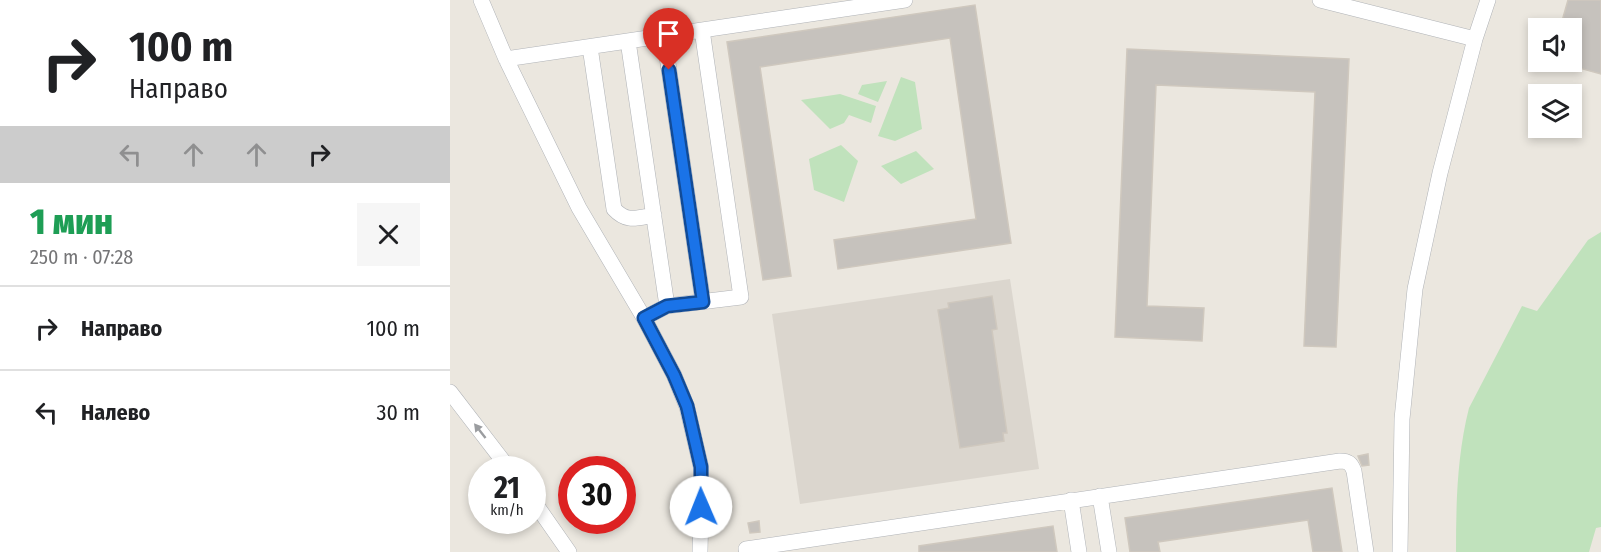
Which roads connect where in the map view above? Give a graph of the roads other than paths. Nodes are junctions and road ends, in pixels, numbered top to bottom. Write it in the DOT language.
graph roads {
  1 [pos="481,0"];
  2 [pos="905,0"];
  3 [pos="1320,0"];
  4 [pos="1488,0"];
  5 [pos="702,30"];
  6 [pos="664,36"];
  7 [pos="1475,39"];
  8 [pos="628,41"];
  9 [pos="590,46"];
  10 [pos="506,59"];
  11 [pos="654,215"];
  12 [pos="703,302"];
  13 [pos="667,306"];
  14 [pos="644,318"];
  15 [pos="450,392"];
  16 [pos="499,456"];
  17 [pos="1100,496"];
  18 [pos="1071,501"];
  19 [pos="546,519"];
  20 [pos="821,545"];
  21 [pos="746,549"];
  22 [pos="569,552"];
  23 [pos="700,552"];
  24 [pos="1079,552"];
  25 [pos="1109,552"];
  26 [pos="1366,552"];
  27 [pos="1401,552"];
  1 -- 10 [label="street"];
  2 -- 5 [label="street"];
  3 -- 7 [label="street"];
  4 -- 7 [label="street"];
  5 -- 6 [label="street"];
  5 -- 12 [label="street"];
  6 -- 8 [label="street"];
  6 -- 12 [label="street"];
  7 -- 27 [label="street"];
  8 -- 9 [label="street"];
  8 -- 11 [label="street"];
  9 -- 10 [label="street"];
  9 -- 11 [label="street"];
  10 -- 14 [label="street"];
  11 -- 13 [label="street"];
  12 -- 13 [label="street"];
  13 -- 14 [label="street"];
  14 -- 23 [label="street"];
  16 -- 15 [label="street, one-way"];
  17 -- 18 [label="street"];
  17 -- 25 [label="street"];
  17 -- 26 [label="street"];
  18 -- 20 [label="street"];
  18 -- 24 [label="street"];
  19 -- 22 [label="street"];
  20 -- 21 [label="street"];
}
